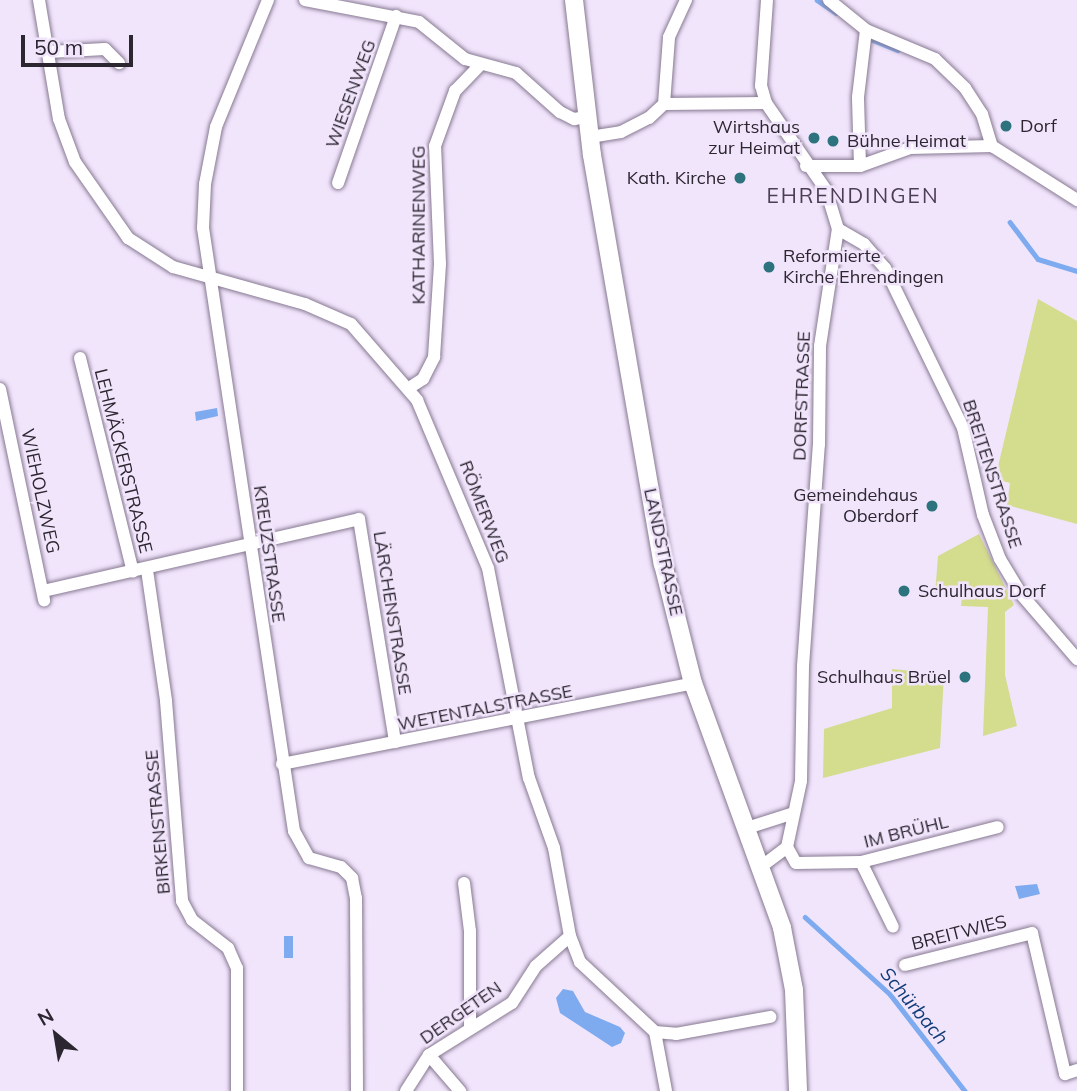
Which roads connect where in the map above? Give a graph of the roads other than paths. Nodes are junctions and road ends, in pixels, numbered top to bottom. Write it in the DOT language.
graph roads {
  1 [pos="39,0"];
  2 [pos="268,0"];
  3 [pos="304,0"];
  4 [pos="575,0"];
  5 [pos="686,0"];
  6 [pos="767,0"];
  7 [pos="829,0"];
  8 [pos="396,16"];
  9 [pos="865,36"];
  10 [pos="48,52"];
  11 [pos="119,64"];
  12 [pos="479,66"];
  13 [pos="765,103"];
  14 [pos="664,104"];
  15 [pos="587,117"];
  16 [pos="590,137"];
  17 [pos="992,146"];
  18 [pos="806,166"];
  19 [pos="860,166"];
  20 [pos="338,183"];
  21 [pos="1077,200"];
  22 [pos="838,229"];
  23 [pos="211,276"];
  24 [pos="80,358"];
  25 [pos="409,388"];
  26 [pos="0,389"];
  27 [pos="250,545"];
  28 [pos="147,570"];
  29 [pos="133,572"];
  30 [pos="44,596"];
  31 [pos="1077,659"];
  32 [pos="693,683"];
  33 [pos="517,721"];
  34 [pos="396,743"];
  35 [pos="282,764"];
  36 [pos="791,814"];
  37 [pos="998,827"];
  38 [pos="747,828"];
  39 [pos="787,847"];
  40 [pos="860,862"];
  41 [pos="762,866"];
  42 [pos="464,883"];
  43 [pos="893,927"];
  44 [pos="570,936"];
  45 [pos="905,965"];
  46 [pos="770,1017"];
  47 [pos="470,1028"];
  48 [pos="655,1032"];
  49 [pos="429,1055"];
  50 [pos="1077,1070"];
  51 [pos="237,1091"];
  52 [pos="357,1091"];
  53 [pos="406,1091"];
  54 [pos="460,1091"];
  55 [pos="666,1091"];
  56 [pos="798,1091"];
  1 -- 10 [label="street, RÖMERWEG"];
  2 -- 23 [label="street, KREUZSTRASSE"];
  3 -- 8 [label="street"];
  4 -- 15 [label="main road, LANDSTRASSE"];
  5 -- 14 [label="street"];
  6 -- 13 [label="street, DORFSTRASSE"];
  7 -- 9 [label="street"];
  8 -- 12 [label="street"];
  8 -- 20 [label="street, WIESENWEG"];
  9 -- 17 [label="street"];
  9 -- 19 [label="street"];
  10 -- 11 [label="street"];
  10 -- 23 [label="street, RÖMERWEG"];
  12 -- 15 [label="street"];
  12 -- 25 [label="street, KATHARINENWEG"];
  13 -- 14 [label="street"];
  13 -- 18 [label="street, DORFSTRASSE"];
  14 -- 16 [label="street"];
  15 -- 16 [label="main road, LANDSTRASSE"];
  16 -- 32 [label="main road, LANDSTRASSE"];
  17 -- 19 [label="street"];
  17 -- 21 [label="street"];
  18 -- 19 [label="street"];
  18 -- 22 [label="street, DORFSTRASSE"];
  22 -- 31 [label="street, BREITENSTRASSE"];
  22 -- 36 [label="street, DORFSTRASSE"];
  23 -- 25 [label="street, RÖMERWEG"];
  23 -- 27 [label="street, KREUZSTRASSE"];
  24 -- 29 [label="street, LEHMÄCKERSTRASSE"];
  25 -- 33 [label="street, RÖMERWEG"];
  26 -- 30 [label="street, WIEHOLZWEG"];
  27 -- 28 [label="street, LÄRCHENSTRASSE"];
  27 -- 34 [label="street, LÄRCHENSTRASSE"];
  27 -- 35 [label="street, KREUZSTRASSE"];
  28 -- 29 [label="street, LÄRCHENSTRASSE"];
  28 -- 51 [label="street, BIRKENSTRASSE"];
  29 -- 30 [label="street, LÄRCHENSTRASSE"];
  32 -- 33 [label="street, WETENTALSTRASSE"];
  32 -- 38 [label="main road, LANDSTRASSE"];
  33 -- 34 [label="street, WETENTALSTRASSE"];
  33 -- 44 [label="street, RÖMERWEG"];
  34 -- 35 [label="street, WETENTALSTRASSE"];
  35 -- 52 [label="street, KREUZSTRASSE"];
  36 -- 38 [label="street"];
  36 -- 39 [label="street, DORFSTRASSE"];
  37 -- 40 [label="street, IM BRÜHL"];
  38 -- 41 [label="main road, LANDSTRASSE"];
  39 -- 40 [label="street, IM BRÜHL"];
  39 -- 41 [label="street"];
  40 -- 43 [label="street"];
  41 -- 56 [label="main road, LANDSTRASSE"];
  42 -- 47 [label="street"];
  44 -- 47 [label="street, DERGETEN"];
  44 -- 48 [label="street, RÖMERWEG"];
  45 -- 50 [label="street, BREITWIES"];
  46 -- 48 [label="street"];
  47 -- 49 [label="street, DERGETEN"];
  48 -- 55 [label="street"];
  49 -- 53 [label="street, DERGETEN"];
  49 -- 54 [label="street"];
}
